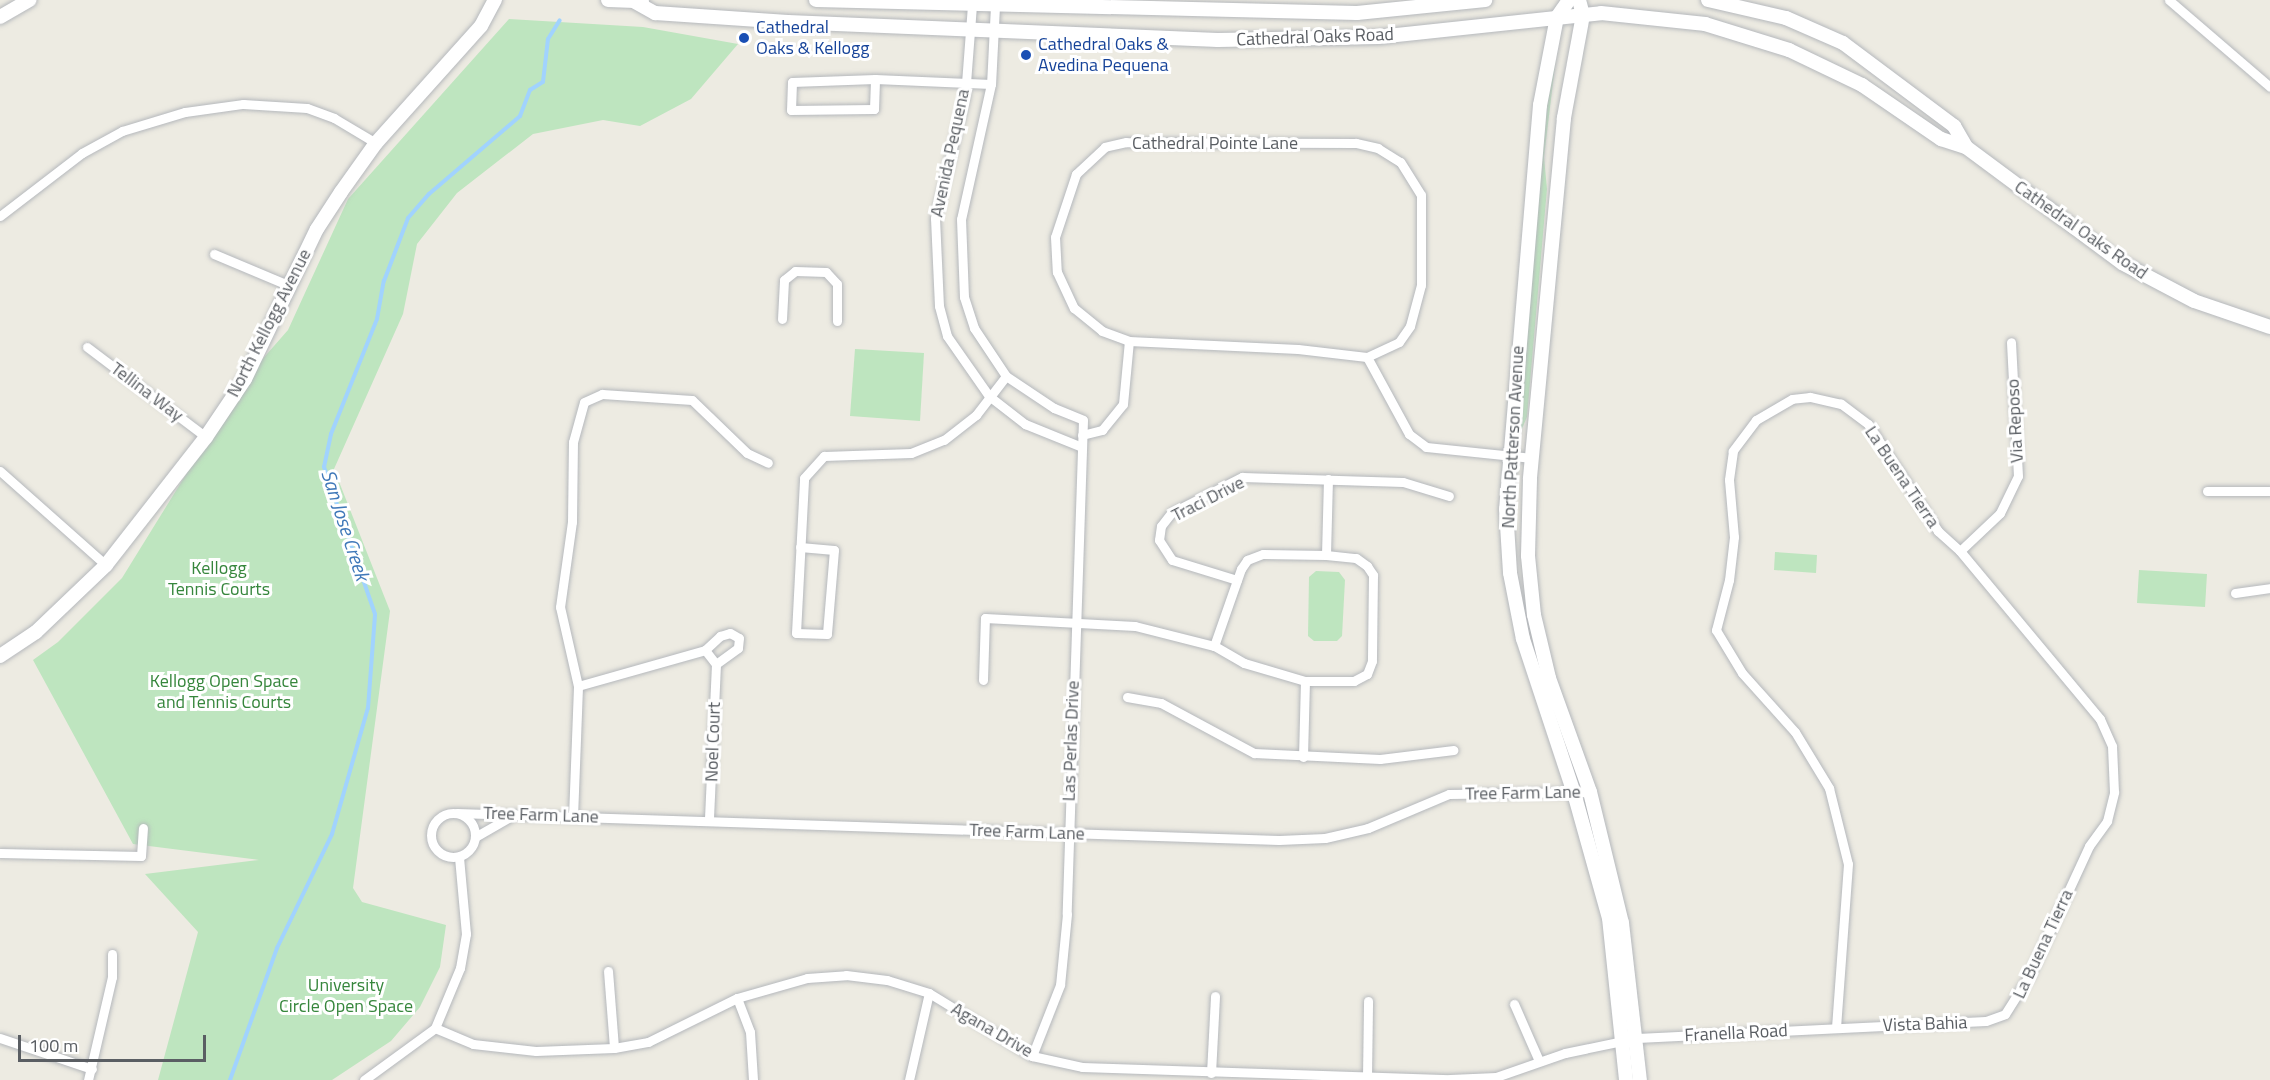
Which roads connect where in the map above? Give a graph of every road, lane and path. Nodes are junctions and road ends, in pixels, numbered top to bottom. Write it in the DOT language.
graph roads {
  1 [pos="30,0"];
  2 [pos="495,0"];
  3 [pos="608,0"];
  4 [pos="816,0"];
  5 [pos="1485,0"];
  6 [pos="1569,0"];
  7 [pos="1579,0"];
  8 [pos="1708,0"];
  9 [pos="2169,0"];
  10 [pos="641,1"];
  11 [pos="984,4"];
  12 [pos="1583,15"];
  13 [pos="0,17"];
  14 [pos="1557,17"];
  15 [pos="970,29"];
  16 [pos="994,30"];
  17 [pos="875,79"];
  18 [pos="991,84"];
  19 [pos="965,86"];
  20 [pos="2270,87"];
  21 [pos="376,143"];
  22 [pos="1966,147"];
  23 [pos="0,216"];
  24 [pos="214,254"];
  25 [pos="290,286"];
  26 [pos="782,319"];
  27 [pos="837,321"];
  28 [pos="2270,327"];
  29 [pos="1129,341"];
  30 [pos="2011,342"];
  31 [pos="87,347"];
  32 [pos="1367,357"];
  33 [pos="1006,376"];
  34 [pos="989,396"];
  35 [pos="1083,420"];
  36 [pos="1082,435"];
  37 [pos="207,437"];
  38 [pos="1082,447"];
  39 [pos="1509,456"];
  40 [pos="1532,458"];
  41 [pos="768,463"];
  42 [pos="0,471"];
  43 [pos="1328,479"];
  44 [pos="2207,491"];
  45 [pos="2270,491"];
  46 [pos="1449,496"];
  47 [pos="800,547"];
  48 [pos="1960,550"];
  49 [pos="1326,555"];
  50 [pos="106,565"];
  51 [pos="1237,580"];
  52 [pos="2270,588"];
  53 [pos="2235,592"];
  54 [pos="1075,621"];
  55 [pos="1214,646"];
  56 [pos="705,650"];
  57 [pos="0,656"];
  58 [pos="716,664"];
  59 [pos="983,680"];
  60 [pos="1305,681"];
  61 [pos="578,686"];
  62 [pos="1127,697"];
  63 [pos="1453,750"];
  64 [pos="1303,757"];
  65 [pos="1590,792"];
  66 [pos="1574,793"];
  67 [pos="457,813"];
  68 [pos="515,814"];
  69 [pos="573,817"];
  70 [pos="710,820"];
  71 [pos="143,828"];
  72 [pos="1068,833"];
  73 [pos="475,837"];
  74 [pos="0,854"];
  75 [pos="459,856"];
  76 [pos="112,954"];
  77 [pos="608,971"];
  78 [pos="929,993"];
  79 [pos="1215,996"];
  80 [pos="737,998"];
  81 [pos="1368,1001"];
  82 [pos="1514,1004"];
  83 [pos="2011,1010"];
  84 [pos="435,1028"];
  85 [pos="1836,1028"];
  86 [pos="0,1038"];
  87 [pos="1630,1040"];
  88 [pos="614,1048"];
  89 [pos="1032,1056"];
  90 [pos="1539,1061"];
  91 [pos="92,1069"];
  92 [pos="1211,1072"];
  93 [pos="1367,1077"];
  94 [pos="88,1080"];
  95 [pos="364,1080"];
  96 [pos="753,1080"];
  97 [pos="909,1080"];
  98 [pos="1626,1080"];
  99 [pos="1640,1080"];
  1 -- 13 [label="main road"];
  2 -- 21 [label="main road, North Kellogg Avenue"];
  3 -- 10 [label="main road, Cathedral Oaks Road"];
  4 -- 11 [label="main road, Cathedral Oaks Road"];
  5 -- 11 [label="main road, Cathedral Oaks Road"];
  6 -- 14 [label="main road, North Patterson Avenue"];
  7 -- 12 [label="main road, North Patterson Avenue"];
  8 -- 22 [label="main road, Cathedral Oaks Road"];
  9 -- 20 [label="street"];
  10 -- 15 [label="main road, Cathedral Oaks Road"];
  11 -- 15 [label="street, Avenida Pequena"];
  11 -- 16 [label="street, Avenida Pequena"];
  12 -- 14 [label="main road, Cathedral Oaks Road"];
  12 -- 22 [label="main road, Cathedral Oaks Road"];
  12 -- 40 [label="main road, North Patterson Avenue"];
  14 -- 16 [label="main road, Cathedral Oaks Road"];
  14 -- 39 [label="main road, North Patterson Avenue"];
  15 -- 16 [label="main road, Cathedral Oaks Road"];
  15 -- 19 [label="street, Avenida Pequena"];
  16 -- 18 [label="street, Avenida Pequena"];
  17 -- 17 [label="street"];
  17 -- 19 [label="street"];
  18 -- 19 [label="street"];
  18 -- 33 [label="street, Avenida Pequena"];
  19 -- 34 [label="street, Avenida Pequena"];
  21 -- 23 [label="street"];
  21 -- 25 [label="main road, North Kellogg Avenue"];
  22 -- 28 [label="main road, Cathedral Oaks Road"];
  24 -- 25 [label="street"];
  25 -- 37 [label="main road, North Kellogg Avenue"];
  26 -- 27 [label="street"];
  29 -- 32 [label="street, Cathedral Pointe Lane"];
  29 -- 32 [label="street, Cathedral Pointe Lane"];
  29 -- 36 [label="street"];
  30 -- 48 [label="street, Via Reposo"];
  31 -- 37 [label="street, Tellina Way"];
  32 -- 39 [label="street"];
  33 -- 34 [label="street"];
  33 -- 35 [label="street, Avenida Pequena"];
  34 -- 38 [label="street, Avenida Pequena"];
  34 -- 47 [label="street"];
  35 -- 36 [label="street, Las Perlas Drive"];
  36 -- 38 [label="street, Las Perlas Drive"];
  37 -- 50 [label="main road, North Kellogg Avenue"];
  38 -- 54 [label="street, Las Perlas Drive"];
  39 -- 40 [label="street"];
  39 -- 66 [label="main road, North Patterson Avenue"];
  40 -- 65 [label="main road, North Patterson Avenue"];
  41 -- 61 [label="street"];
  42 -- 50 [label="street"];
  43 -- 46 [label="street, Traci Drive"];
  43 -- 49 [label="street"];
  43 -- 51 [label="street, Traci Drive"];
  44 -- 45 [label="street"];
  47 -- 47 [label="street"];
  48 -- 83 [label="street, La Buena Tierra"];
  48 -- 85 [label="street, La Buena Tierra"];
  49 -- 51 [label="street"];
  49 -- 60 [label="street"];
  50 -- 57 [label="main road, North Kellogg Avenue"];
  51 -- 55 [label="street"];
  52 -- 53 [label="street"];
  54 -- 55 [label="street"];
  54 -- 59 [label="street"];
  54 -- 72 [label="street, Las Perlas Drive"];
  55 -- 60 [label="street"];
  56 -- 58 [label="street"];
  56 -- 58 [label="street"];
  56 -- 61 [label="street"];
  58 -- 70 [label="street, Noel Court"];
  60 -- 64 [label="street"];
  61 -- 69 [label="street"];
  62 -- 64 [label="street"];
  63 -- 64 [label="street"];
  65 -- 66 [label="street, Tree Farm Lane"];
  65 -- 87 [label="main road, North Patterson Avenue"];
  66 -- 72 [label="street, Tree Farm Lane"];
  66 -- 87 [label="main road, North Patterson Avenue"];
  67 -- 68 [label="street, Tree Farm Lane"];
  67 -- 73 [label="street"];
  67 -- 75 [label="street"];
  68 -- 69 [label="street, Tree Farm Lane"];
  68 -- 73 [label="street"];
  69 -- 70 [label="street, Tree Farm Lane"];
  70 -- 72 [label="street, Tree Farm Lane"];
  71 -- 74 [label="street"];
  72 -- 89 [label="street, Las Perlas Drive"];
  73 -- 75 [label="street"];
  75 -- 84 [label="street"];
  76 -- 91 [label="street"];
  77 -- 88 [label="street"];
  78 -- 80 [label="street, Agana Drive"];
  78 -- 89 [label="street, Agana Drive"];
  78 -- 97 [label="street"];
  79 -- 92 [label="street"];
  80 -- 88 [label="street, Agana Drive"];
  80 -- 96 [label="street"];
  81 -- 93 [label="street"];
  82 -- 90 [label="street"];
  83 -- 85 [label="street, Vista Bahia"];
  84 -- 88 [label="street, Agana Drive"];
  84 -- 95 [label="street"];
  85 -- 87 [label="street, Franella Road"];
  86 -- 91 [label="street"];
  87 -- 90 [label="street, Agana Drive"];
  87 -- 98 [label="main road, North Patterson Avenue"];
  87 -- 99 [label="main road, North Patterson Avenue"];
  89 -- 92 [label="street, Agana Drive"];
  90 -- 93 [label="street, Agana Drive"];
  91 -- 94 [label="street"];
  92 -- 93 [label="street, Agana Drive"];
}
